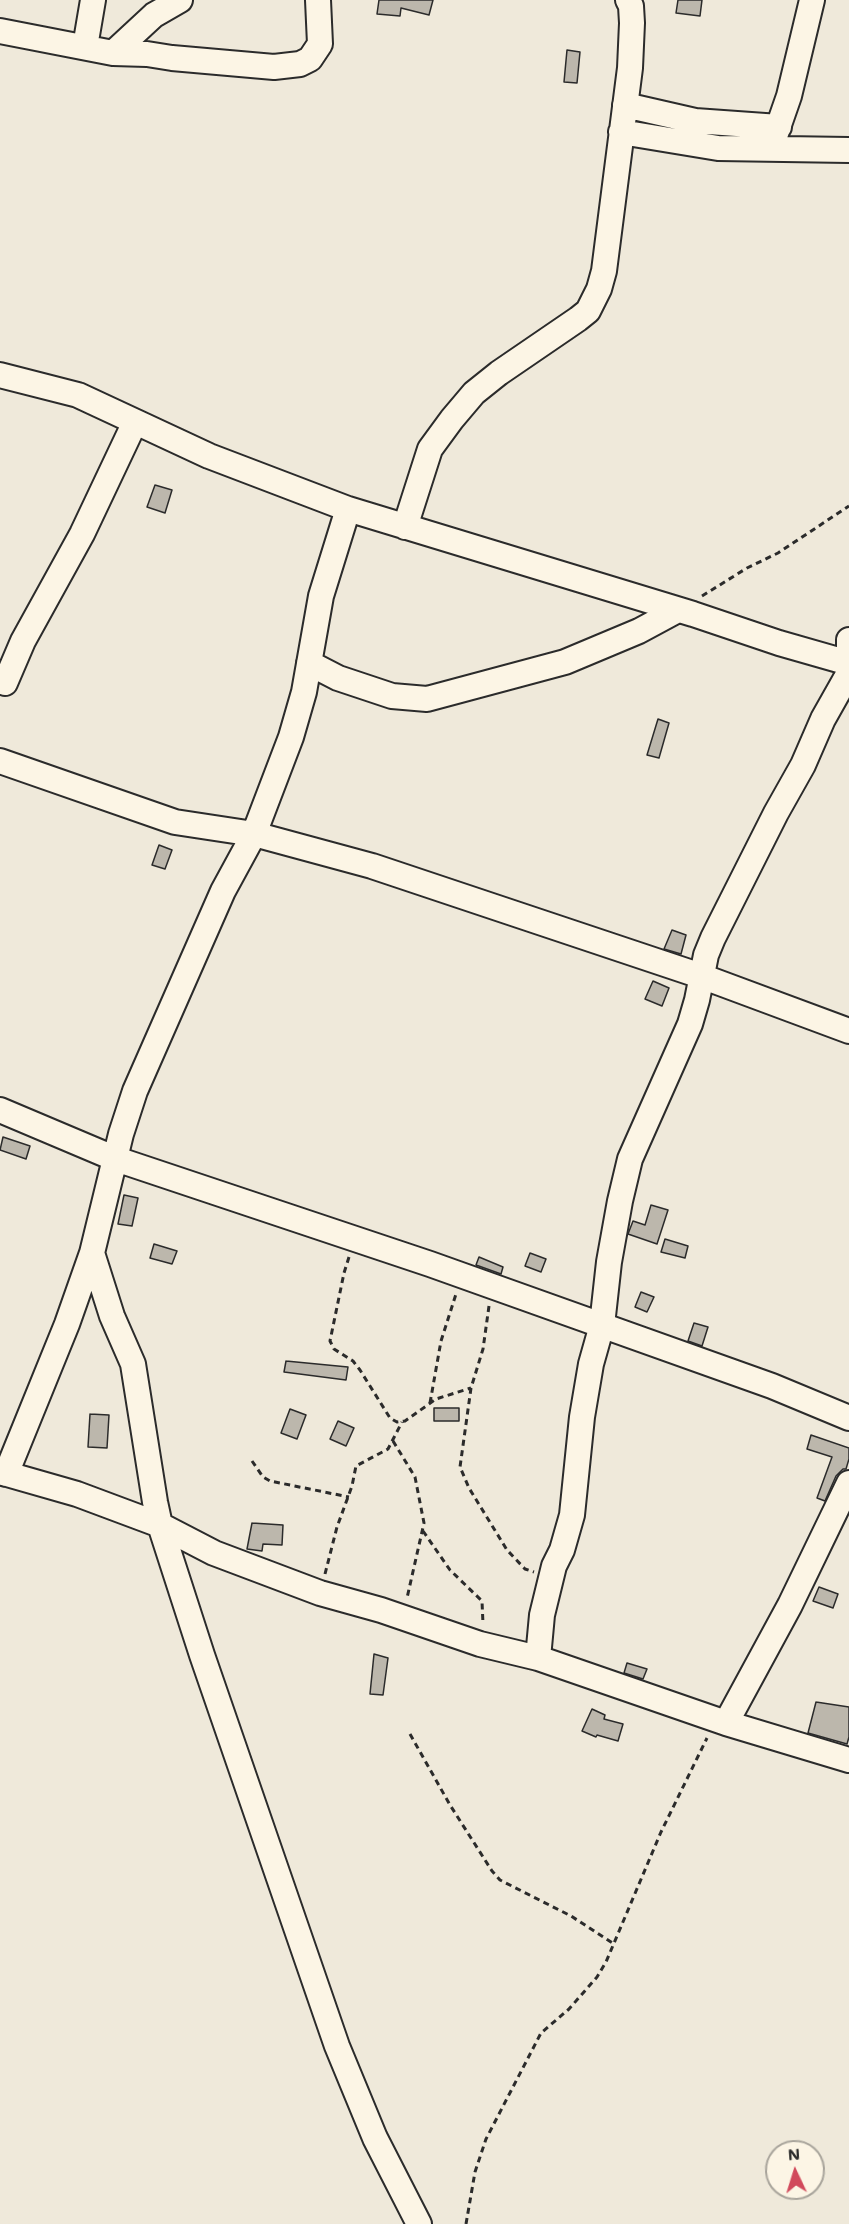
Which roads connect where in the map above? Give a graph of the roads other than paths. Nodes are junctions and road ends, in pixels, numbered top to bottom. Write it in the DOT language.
graph roads {
  1 [pos="93,0"];
  2 [pos="180,0"];
  3 [pos="318,0"];
  4 [pos="628,0"];
  5 [pos="812,0"];
  6 [pos="0,31"];
  7 [pos="85,47"];
  8 [pos="113,53"];
  9 [pos="625,105"];
  10 [pos="621,132"];
  11 [pos="775,139"];
  12 [pos="849,150"];
  13 [pos="0,375"];
  14 [pos="135,422"];
  15 [pos="348,509"];
  16 [pos="405,527"];
  17 [pos="678,610"];
  18 [pos="849,640"];
  19 [pos="309,663"];
  20 [pos="849,663"];
  21 [pos="5,683"];
  22 [pos="0,761"];
  23 [pos="254,834"];
  24 [pos="701,976"];
  25 [pos="849,1031"];
  26 [pos="0,1110"];
  27 [pos="116,1159"];
  28 [pos="92,1252"];
  29 [pos="602,1325"];
  30 [pos="849,1418"];
  31 [pos="3,1473"];
  32 [pos="849,1483"];
  33 [pos="160,1525"];
  34 [pos="538,1658"];
  35 [pos="720,1721"];
  36 [pos="849,1760"];
  37 [pos="418,2224"];
  1 -- 7 [label="street"];
  2 -- 8 [label="street"];
  3 -- 8 [label="street"];
  4 -- 9 [label="street"];
  5 -- 11 [label="street"];
  6 -- 7 [label="street"];
  7 -- 8 [label="street"];
  9 -- 10 [label="street"];
  9 -- 11 [label="street"];
  10 -- 11 [label="street"];
  10 -- 16 [label="street"];
  11 -- 12 [label="street"];
  13 -- 14 [label="street"];
  14 -- 15 [label="street"];
  14 -- 21 [label="street"];
  15 -- 16 [label="street"];
  15 -- 19 [label="street"];
  16 -- 17 [label="street"];
  17 -- 19 [label="street"];
  17 -- 20 [label="street"];
  18 -- 20 [label="street"];
  19 -- 23 [label="street"];
  20 -- 24 [label="street"];
  22 -- 23 [label="street"];
  23 -- 24 [label="street"];
  23 -- 27 [label="street"];
  24 -- 25 [label="street"];
  24 -- 29 [label="street"];
  26 -- 27 [label="street"];
  27 -- 28 [label="street"];
  27 -- 29 [label="street"];
  28 -- 31 [label="street"];
  28 -- 33 [label="street"];
  29 -- 30 [label="street"];
  29 -- 34 [label="street"];
  31 -- 33 [label="street"];
  32 -- 35 [label="street"];
  33 -- 34 [label="street"];
  33 -- 37 [label="street"];
  34 -- 35 [label="street"];
  35 -- 36 [label="street"];
}
